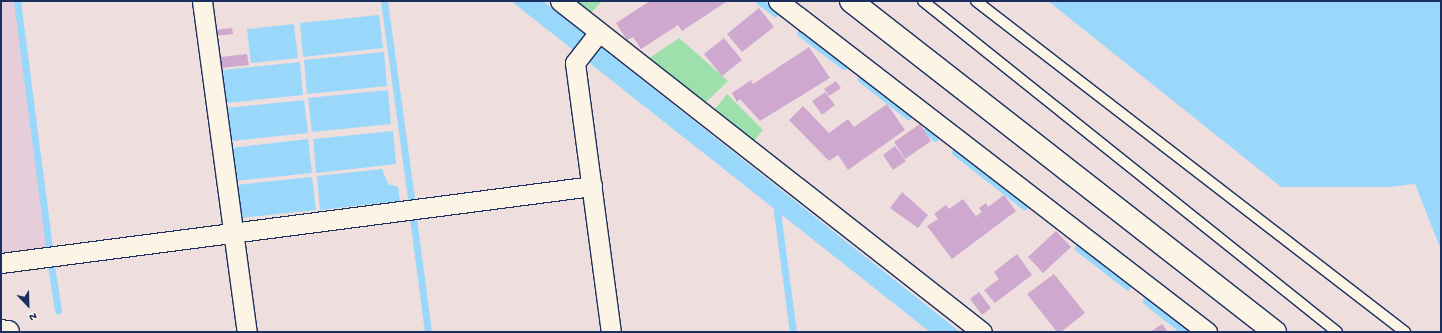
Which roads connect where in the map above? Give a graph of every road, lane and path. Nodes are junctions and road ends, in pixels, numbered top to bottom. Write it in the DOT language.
graph roads {
  1 [pos="202,1"];
  2 [pos="560,1"];
  3 [pos="778,1"];
  4 [pos="851,1"];
  5 [pos="923,1"];
  6 [pos="976,1"];
  7 [pos="597,35"];
  8 [pos="592,186"];
  9 [pos="233,233"];
  10 [pos="1,263"];
  11 [pos="1,331"];
  12 [pos="8,332"];
  13 [pos="247,332"];
  14 [pos="611,332"];
  15 [pos="982,332"];
  16 [pos="1207,332"];
  17 [pos="1275,332"];
  18 [pos="1337,332"];
  19 [pos="1405,332"];
  1 -- 9 [label="street"];
  2 -- 7 [label="street"];
  3 -- 16 [label="street"];
  4 -- 17 [label="street"];
  5 -- 18 [label="lane"];
  6 -- 19 [label="lane"];
  7 -- 8 [label="street"];
  7 -- 15 [label="street"];
  8 -- 9 [label="street"];
  8 -- 14 [label="street"];
  9 -- 10 [label="street"];
  9 -- 13 [label="street"];
  11 -- 12 [label="street"];
}
